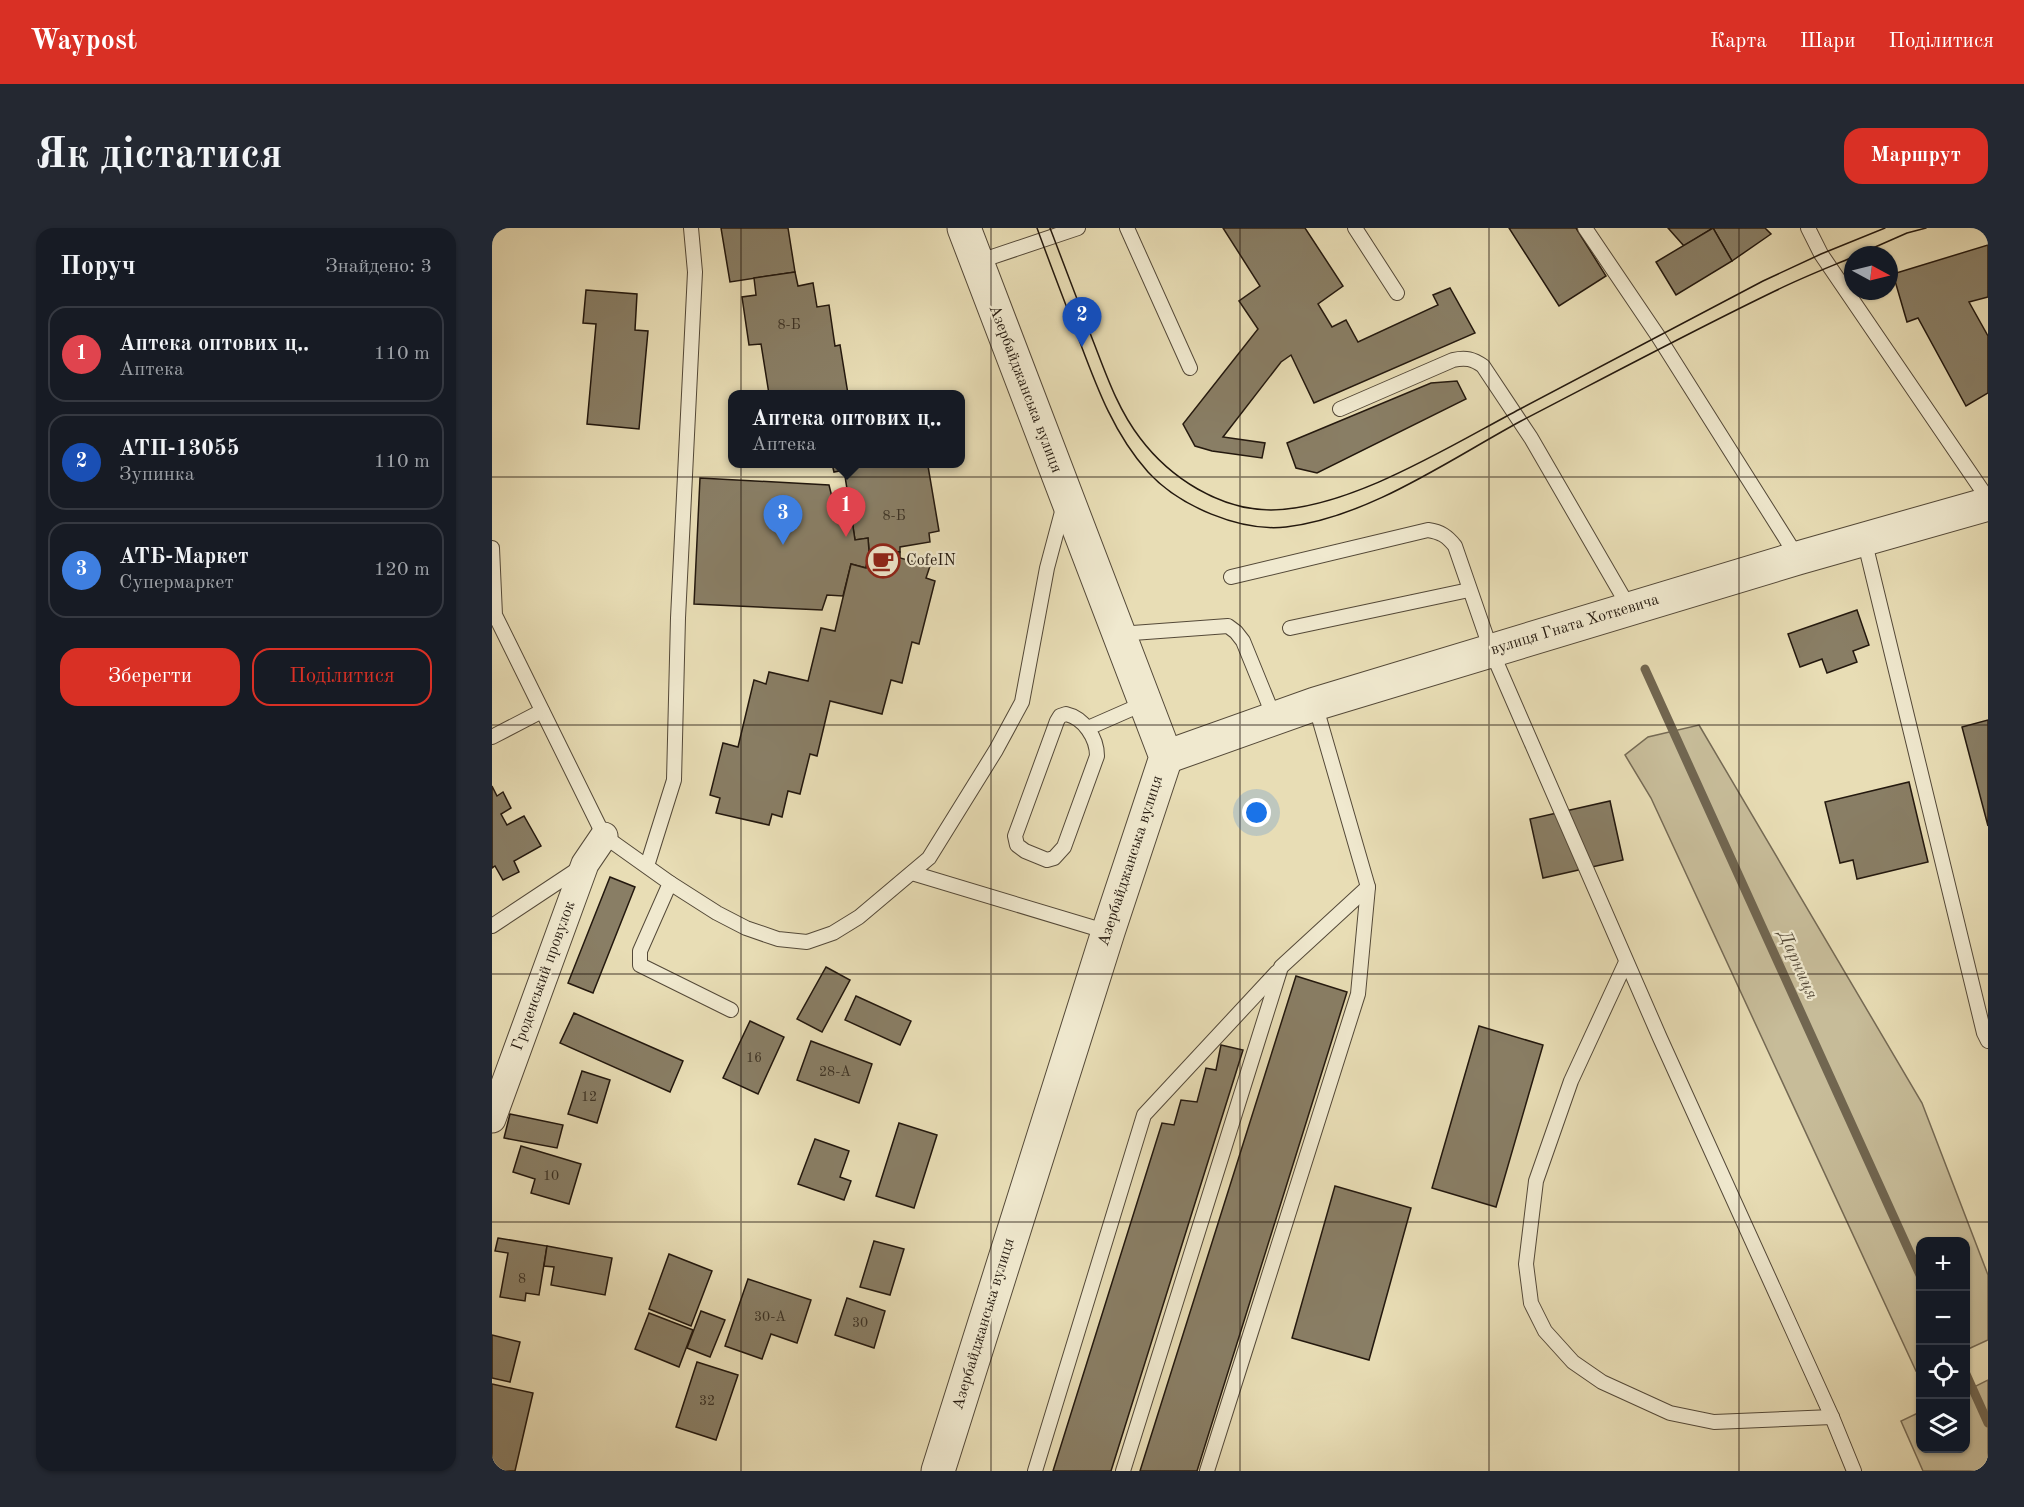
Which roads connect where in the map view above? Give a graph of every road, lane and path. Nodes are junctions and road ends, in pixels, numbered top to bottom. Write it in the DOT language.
graph roads {
  1 [pos="691,228"];
  2 [pos="964,228"];
  3 [pos="1078,228"];
  4 [pos="1127,228"];
  5 [pos="1355,228"];
  6 [pos="1585,228"];
  7 [pos="1808,228"];
  8 [pos="1063,230"];
  9 [pos="977,262"];
  10 [pos="1397,293"];
  11 [pos="1190,368"];
  12 [pos="1340,409"];
  13 [pos="1066,497"];
  14 [pos="1988,499"];
  15 [pos="1988,504"];
  16 [pos="1864,539"];
  17 [pos="492,548"];
  18 [pos="1798,558"];
  19 [pos="1231,577"];
  20 [pos="1469,590"];
  21 [pos="1630,609"];
  22 [pos="493,616"];
  23 [pos="1290,628"];
  24 [pos="1119,634"];
  25 [pos="1491,650"];
  26 [pos="1145,703"];
  27 [pos="1315,704"];
  28 [pos="542,711"];
  29 [pos="1274,717"];
  30 [pos="1088,728"];
  31 [pos="492,737"];
  32 [pos="1166,758"];
  33 [pos="604,836"];
  34 [pos="585,864"];
  35 [pos="646,866"];
  36 [pos="912,873"];
  37 [pos="670,883"];
  38 [pos="1368,887"];
  39 [pos="492,926"];
  40 [pos="1108,932"];
  41 [pos="1626,962"];
  42 [pos="1281,967"];
  43 [pos="731,1010"];
  44 [pos="1988,1041"];
  45 [pos="492,1119"];
  46 [pos="1832,1417"];
  47 [pos="938,1471"];
  48 [pos="1035,1471"];
  49 [pos="1124,1471"];
  50 [pos="1207,1471"];
  51 [pos="1854,1471"];
  1 -- 35 [label="lane"];
  2 -- 9 [label="street, Азербайджанська вулиця"];
  3 -- 8 [label="lane"];
  4 -- 11 [label="lane"];
  5 -- 10 [label="lane"];
  6 -- 18 [label="lane"];
  7 -- 14 [label="lane"];
  8 -- 9 [label="lane"];
  9 -- 13 [label="street, Азербайджанська вулиця"];
  12 -- 21 [label="lane"];
  13 -- 24 [label="street, Азербайджанська вулиця"];
  13 -- 36 [label="lane"];
  15 -- 16 [label="street, вулиця Гната Хоткевича"];
  16 -- 18 [label="street, вулиця Гната Хоткевича"];
  16 -- 44 [label="lane"];
  17 -- 22 [label="lane"];
  18 -- 21 [label="street, вулиця Гната Хоткевича"];
  19 -- 20 [label="lane"];
  20 -- 23 [label="lane"];
  20 -- 25 [label="lane"];
  21 -- 25 [label="street, вулиця Гната Хоткевича"];
  22 -- 28 [label="lane"];
  24 -- 26 [label="street, Азербайджанська вулиця"];
  24 -- 29 [label="lane"];
  25 -- 27 [label="street, вулиця Гната Хоткевича"];
  25 -- 41 [label="lane"];
  26 -- 30 [label="lane"];
  26 -- 32 [label="street, Азербайджанська вулиця"];
  27 -- 29 [label="street, вулиця Гната Хоткевича"];
  27 -- 38 [label="lane"];
  28 -- 31 [label="lane"];
  28 -- 33 [label="lane"];
  29 -- 32 [label="street, вулиця Гната Хоткевича"];
  30 -- 30 [label="lane"];
  32 -- 40 [label="street, Азербайджанська вулиця"];
  33 -- 34 [label="street, Гроденський провулок"];
  33 -- 35 [label="lane"];
  34 -- 39 [label="lane"];
  34 -- 45 [label="street, Гроденський провулок"];
  35 -- 37 [label="lane"];
  36 -- 37 [label="lane"];
  36 -- 40 [label="lane"];
  37 -- 43 [label="lane"];
  38 -- 42 [label="lane"];
  38 -- 50 [label="lane"];
  40 -- 47 [label="street, Азербайджанська вулиця"];
  41 -- 46 [label="lane"];
  41 -- 46 [label="lane"];
  42 -- 48 [label="lane"];
  42 -- 49 [label="lane"];
  46 -- 51 [label="lane"];
}
